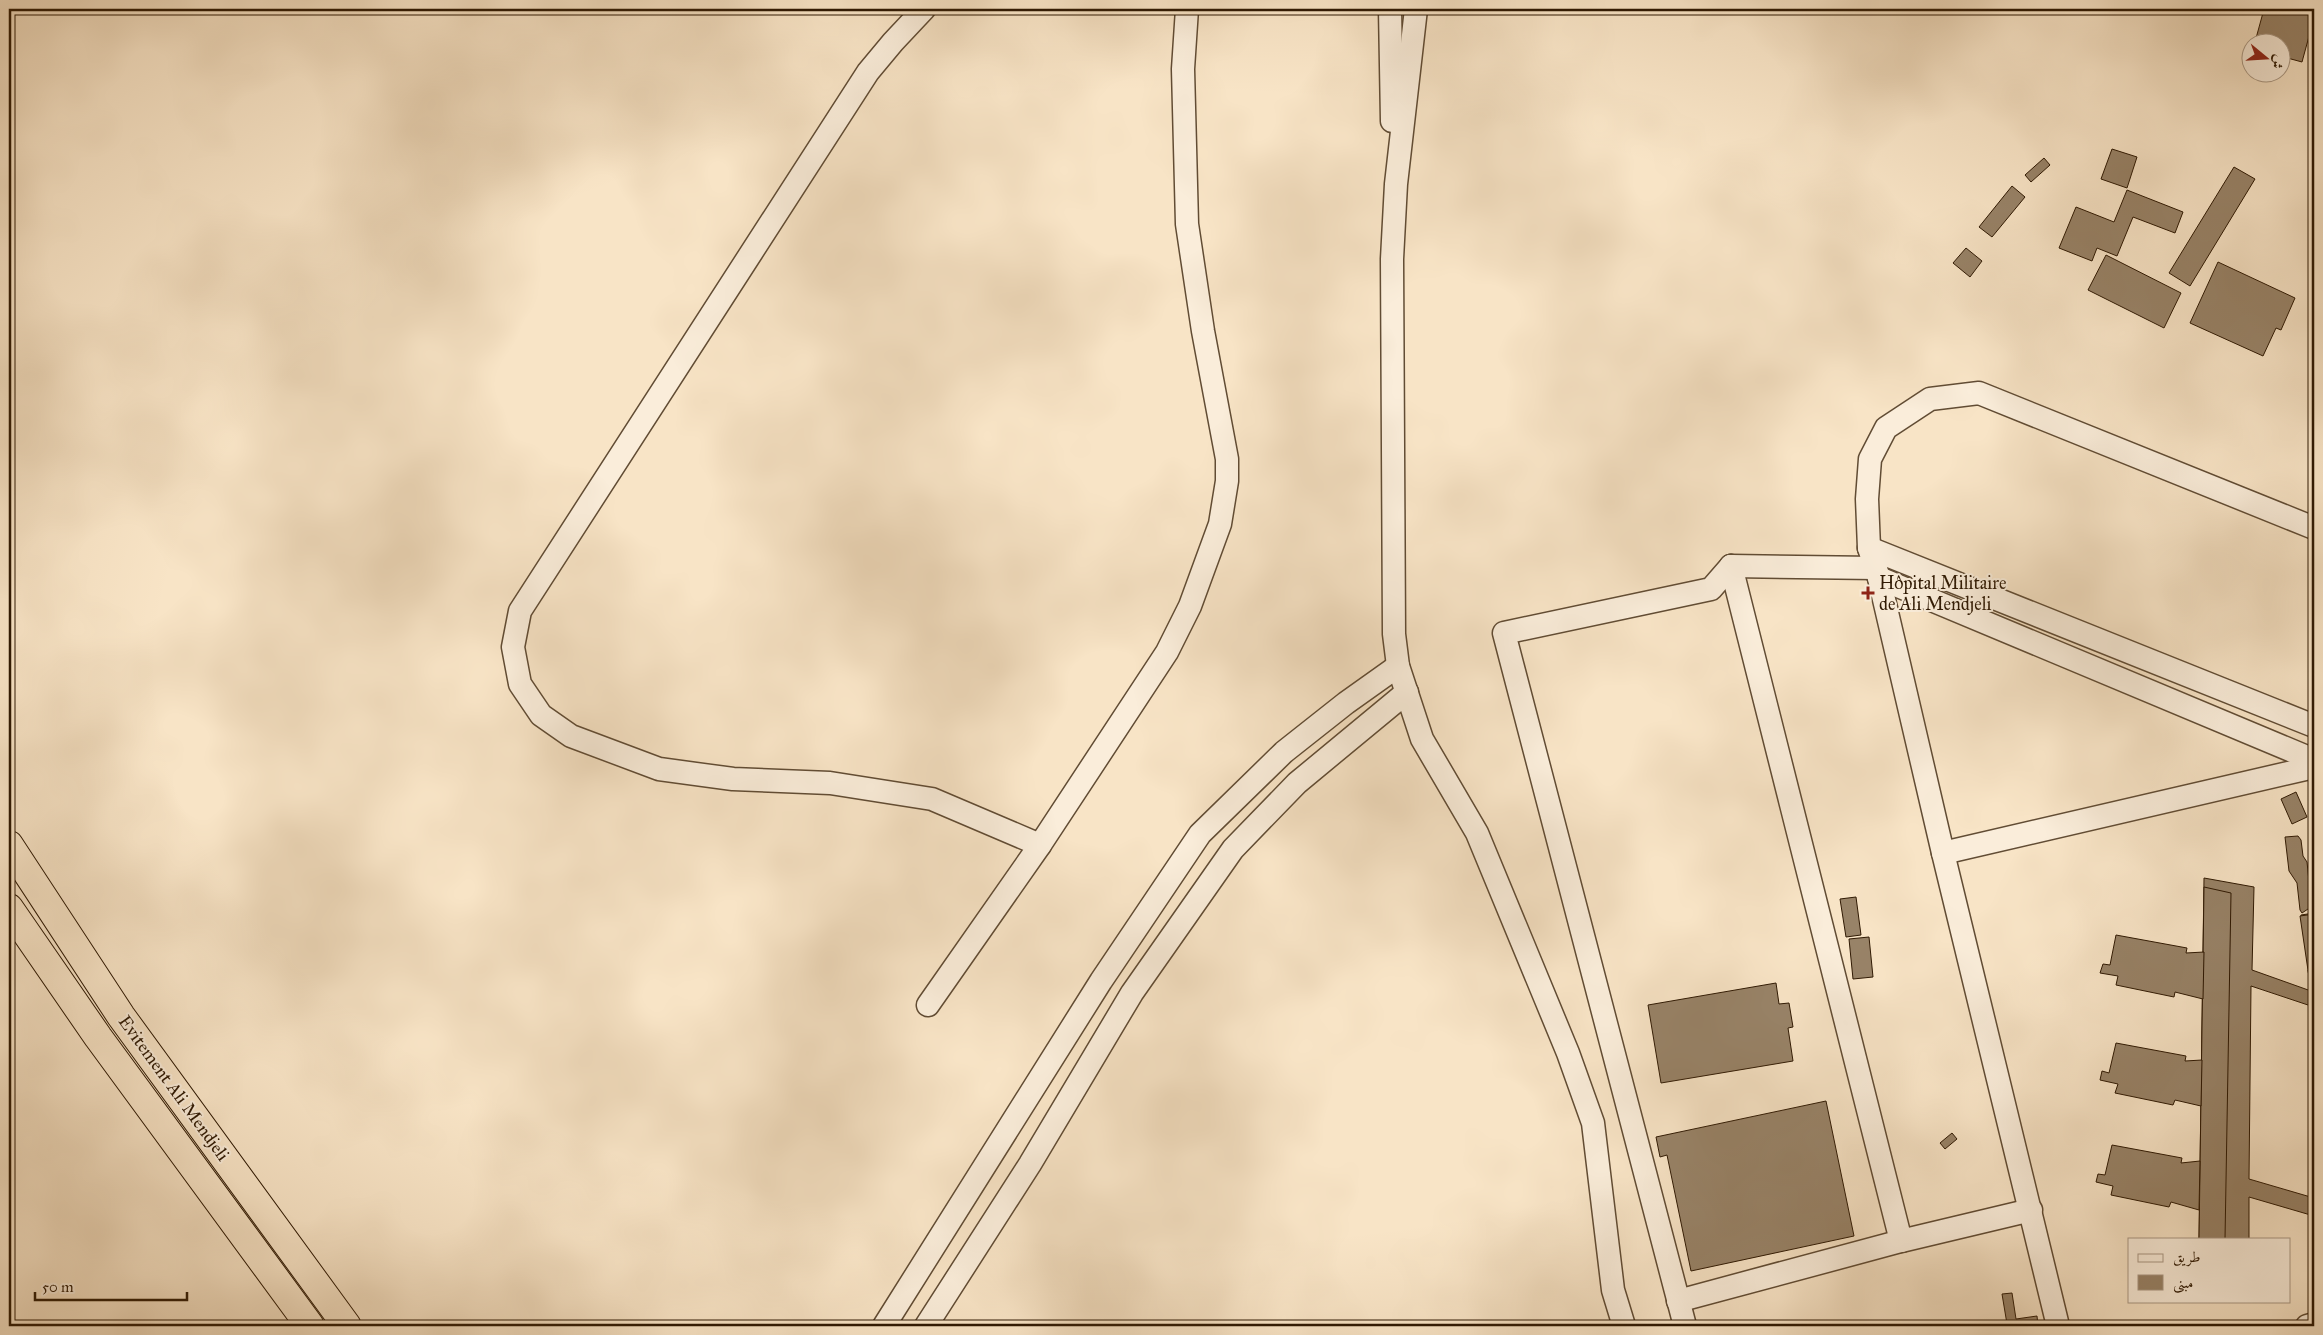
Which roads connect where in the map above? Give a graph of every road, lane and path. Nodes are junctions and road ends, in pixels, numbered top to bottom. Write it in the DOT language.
graph roads {
  1 [pos="924,9"];
  2 [pos="1187,9"];
  3 [pos="1390,9"];
  4 [pos="1416,9"];
  5 [pos="1396,184"];
  6 [pos="2314,528"];
  7 [pos="1875,565"];
  8 [pos="1731,566"];
  9 [pos="1398,666"];
  10 [pos="1407,692"];
  11 [pos="2314,726"];
  12 [pos="2314,760"];
  13 [pos="2314,767"];
  14 [pos="9,845"];
  15 [pos="1040,845"];
  16 [pos="1943,853"];
  17 [pos="9,908"];
  18 [pos="928,1005"];
  19 [pos="2031,1210"];
  20 [pos="1901,1241"];
  21 [pos="1678,1301"];
  22 [pos="2314,1324"];
  23 [pos="310,1326"];
  24 [pos="347,1326"];
  25 [pos="884,1326"];
  26 [pos="926,1326"];
  27 [pos="1624,1326"];
  28 [pos="1685,1326"];
  29 [pos="2058,1326"];
  30 [pos="2306,1326"];
  1 -- 15 [label="street"];
  2 -- 15 [label="street"];
  3 -- 5 [label="street"];
  4 -- 5 [label="street"];
  5 -- 9 [label="street"];
  6 -- 7 [label="street"];
  7 -- 8 [label="street"];
  7 -- 11 [label="street"];
  7 -- 12 [label="street"];
  7 -- 16 [label="street"];
  8 -- 20 [label="street"];
  8 -- 21 [label="street"];
  9 -- 10 [label="street"];
  9 -- 25 [label="street"];
  10 -- 26 [label="street"];
  10 -- 27 [label="street"];
  13 -- 16 [label="street"];
  14 -- 24 [label="highway, Evitement Ali Mendjeli"];
  15 -- 18 [label="street"];
  16 -- 19 [label="street"];
  17 -- 23 [label="highway, Evitement Ali Mendjeli"];
  19 -- 20 [label="street"];
  19 -- 29 [label="street"];
  20 -- 21 [label="street"];
  21 -- 28 [label="street"];
  22 -- 30 [label="street"];
}
